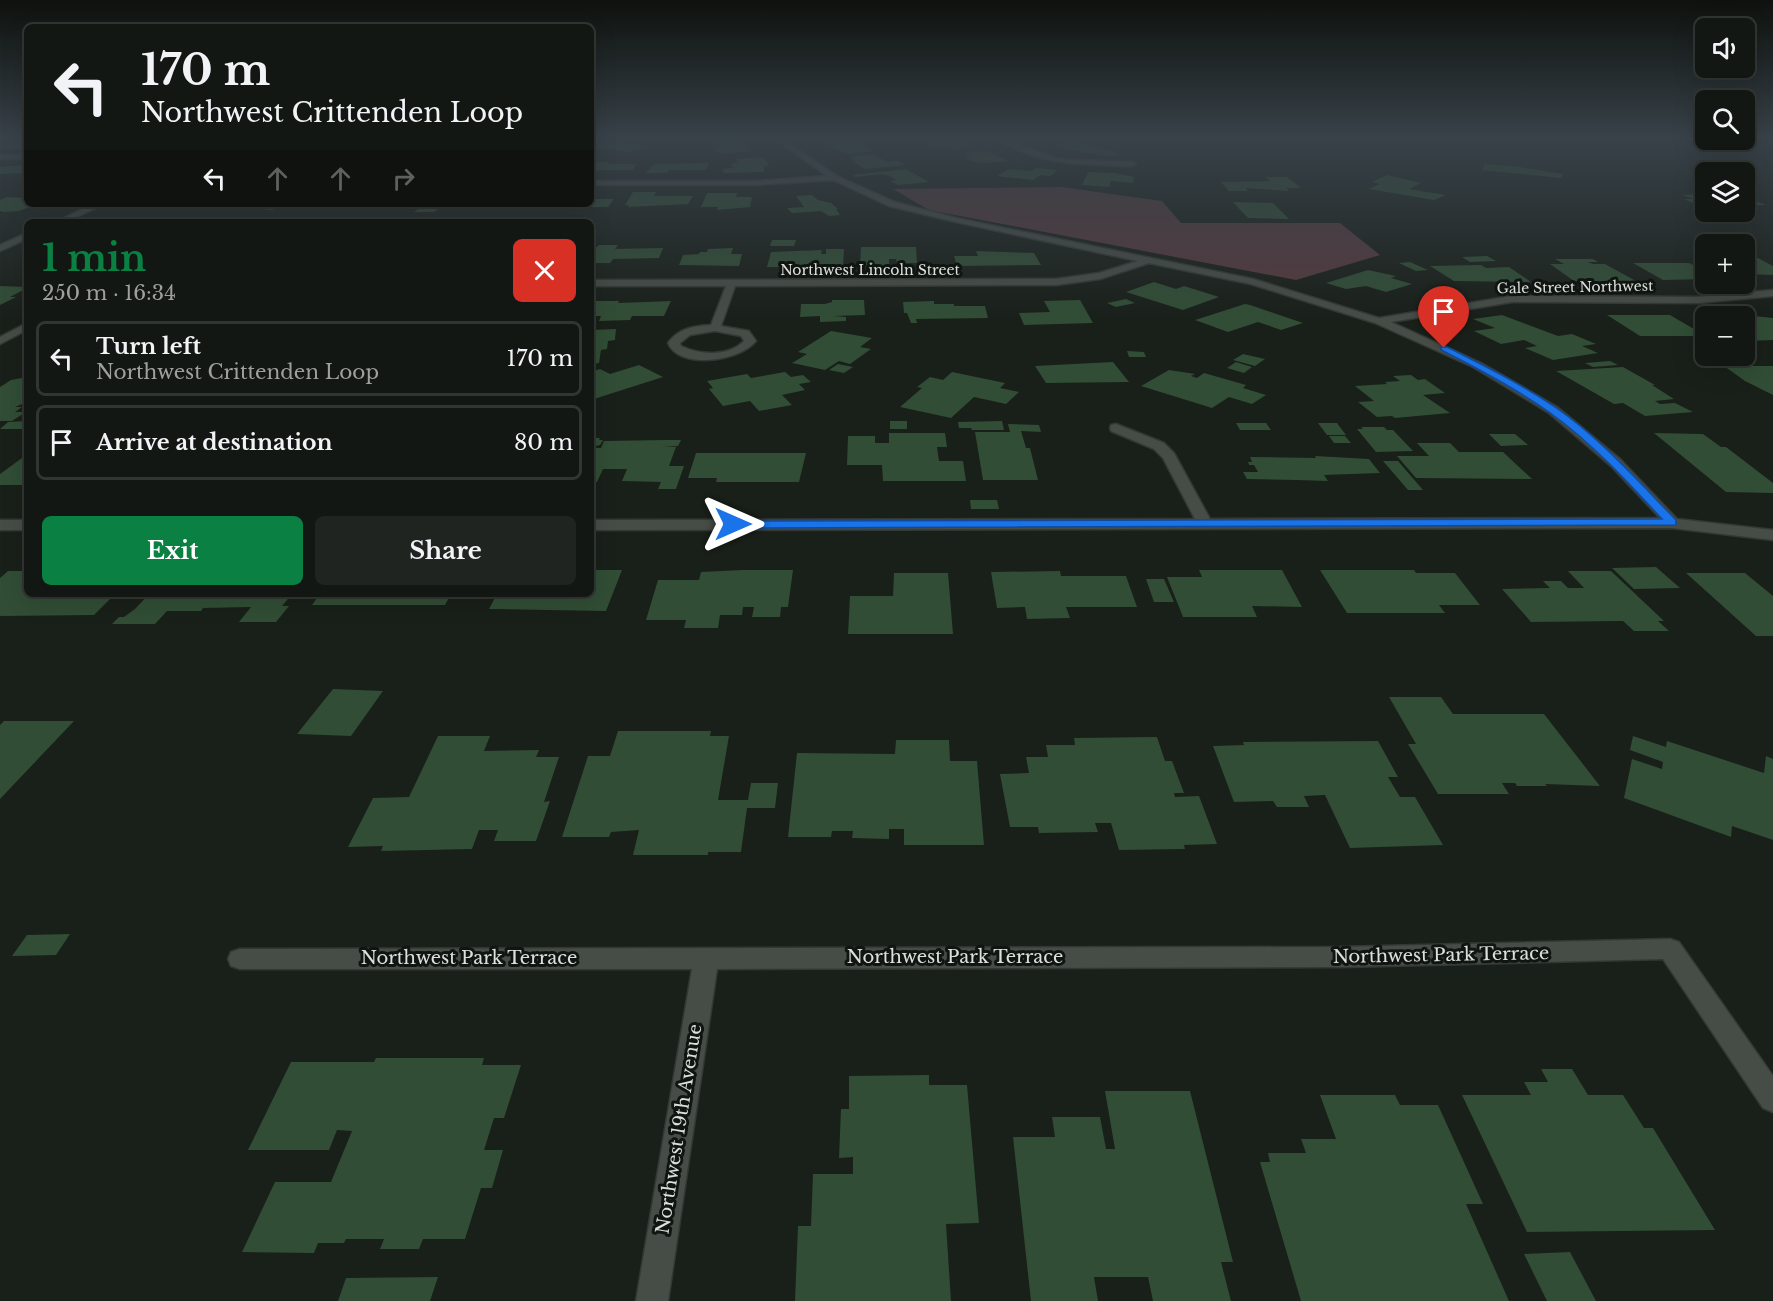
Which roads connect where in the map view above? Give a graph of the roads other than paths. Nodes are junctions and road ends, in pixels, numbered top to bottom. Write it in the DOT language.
graph roads {
  1 [pos="878,199"];
  2 [pos="93,207"];
  3 [pos="66,219"];
  4 [pos="24,237"];
  5 [pos="0,248"];
  6 [pos="1146,261"];
  7 [pos="594,284"];
  8 [pos="731,284"];
  9 [pos="1773,293"];
  10 [pos="1379,321"];
  11 [pos="715,327"];
  12 [pos="24,328"];
  13 [pos="0,341"];
  14 [pos="1116,428"];
  15 [pos="1672,523"];
  16 [pos="1205,524"];
  17 [pos="0,525"];
  18 [pos="24,525"];
  19 [pos="594,525"];
  20 [pos="1773,536"];
  21 [pos="706,958"];
  22 [pos="240,959"];
  23 [pos="1773,1099"];
  24 [pos="652,1301"];
  1 -- 6 [label="street"];
  2 -- 3 [label="street"];
  4 -- 5 [label="street"];
  6 -- 8 [label="street, Northwest Lincoln Street"];
  6 -- 10 [label="street"];
  7 -- 8 [label="street, Northwest Lincoln Street"];
  8 -- 11 [label="street"];
  9 -- 10 [label="street, Gale Street Northwest"];
  10 -- 15 [label="street"];
  11 -- 11 [label="street"];
  12 -- 13 [label="street"];
  14 -- 16 [label="street"];
  15 -- 16 [label="street"];
  15 -- 20 [label="street"];
  16 -- 19 [label="street"];
  17 -- 18 [label="street"];
  21 -- 22 [label="street, Northwest Park Terrace"];
  21 -- 23 [label="street, Northwest Park Terrace"];
  21 -- 24 [label="street, Northwest 19th Avenue"];
}
